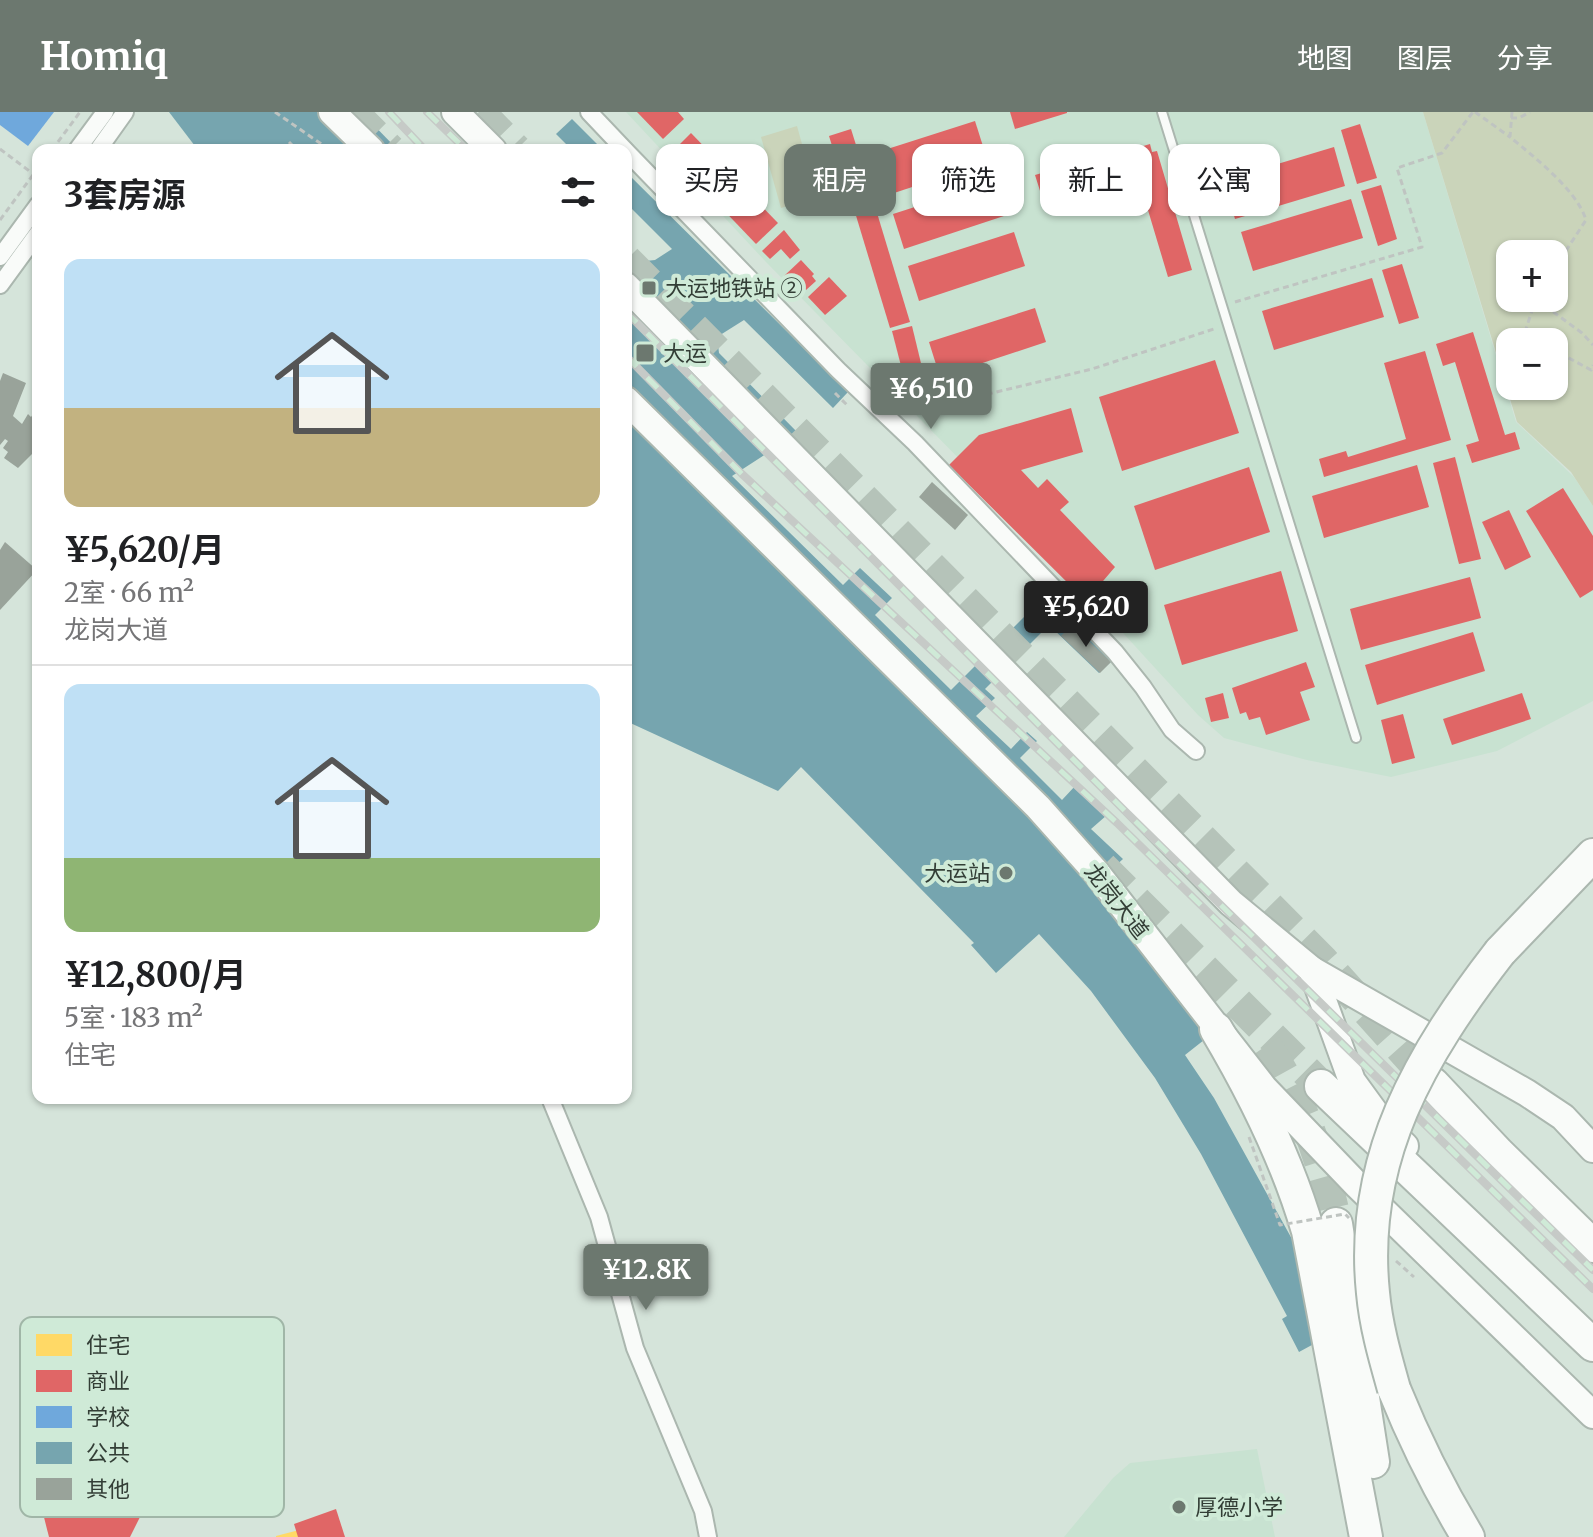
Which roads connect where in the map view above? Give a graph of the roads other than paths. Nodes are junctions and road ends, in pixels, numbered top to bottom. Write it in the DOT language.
graph roads {
  1 [pos="105,112"];
  2 [pos="125,112"];
  3 [pos="332,112"];
  4 [pos="455,112"];
  5 [pos="589,112"];
  6 [pos="1162,112"];
  7 [pos="81,144"];
  8 [pos="102,144"];
  9 [pos="365,144"];
  10 [pos="487,144"];
  11 [pos="620,144"];
  12 [pos="632,156"];
  13 [pos="32,213"];
  14 [pos="32,241"];
  15 [pos="0,257"];
  16 [pos="0,285"];
  17 [pos="632,292"];
  18 [pos="632,406"];
  19 [pos="1356,738"];
  20 [pos="1196,751"];
  21 [pos="1593,855"];
  22 [pos="1312,970"];
  23 [pos="1216,1029"];
  24 [pos="1433,1084"];
  25 [pos="1321,1086"];
  26 [pos="552,1104"];
  27 [pos="1593,1149"];
  28 [pos="1346,1224"];
  29 [pos="1593,1246"];
  30 [pos="1593,1331"];
  31 [pos="1593,1345"];
  32 [pos="1593,1415"];
  33 [pos="708,1537"];
  34 [pos="1366,1537"];
  35 [pos="1379,1537"];
  36 [pos="1468,1537"];
  1 -- 7 [label="street"];
  2 -- 8 [label="street"];
  3 -- 9 [label="main road"];
  4 -- 10 [label="main road"];
  5 -- 11 [label="street"];
  6 -- 19 [label="lane"];
  12 -- 20 [label="street"];
  13 -- 15 [label="street"];
  14 -- 16 [label="street"];
  17 -- 22 [label="main road"];
  18 -- 23 [label="main road, 龙岗大道"];
  21 -- 36 [label="highway, bridge"];
  22 -- 27 [label="main road"];
  22 -- 30 [label="main road"];
  23 -- 32 [label="main road, 龙岗大道"];
  23 -- 34 [label="highway"];
  24 -- 29 [label="highway"];
  25 -- 31 [label="highway"];
  26 -- 33 [label="street"];
  28 -- 35 [label="highway"];
}
